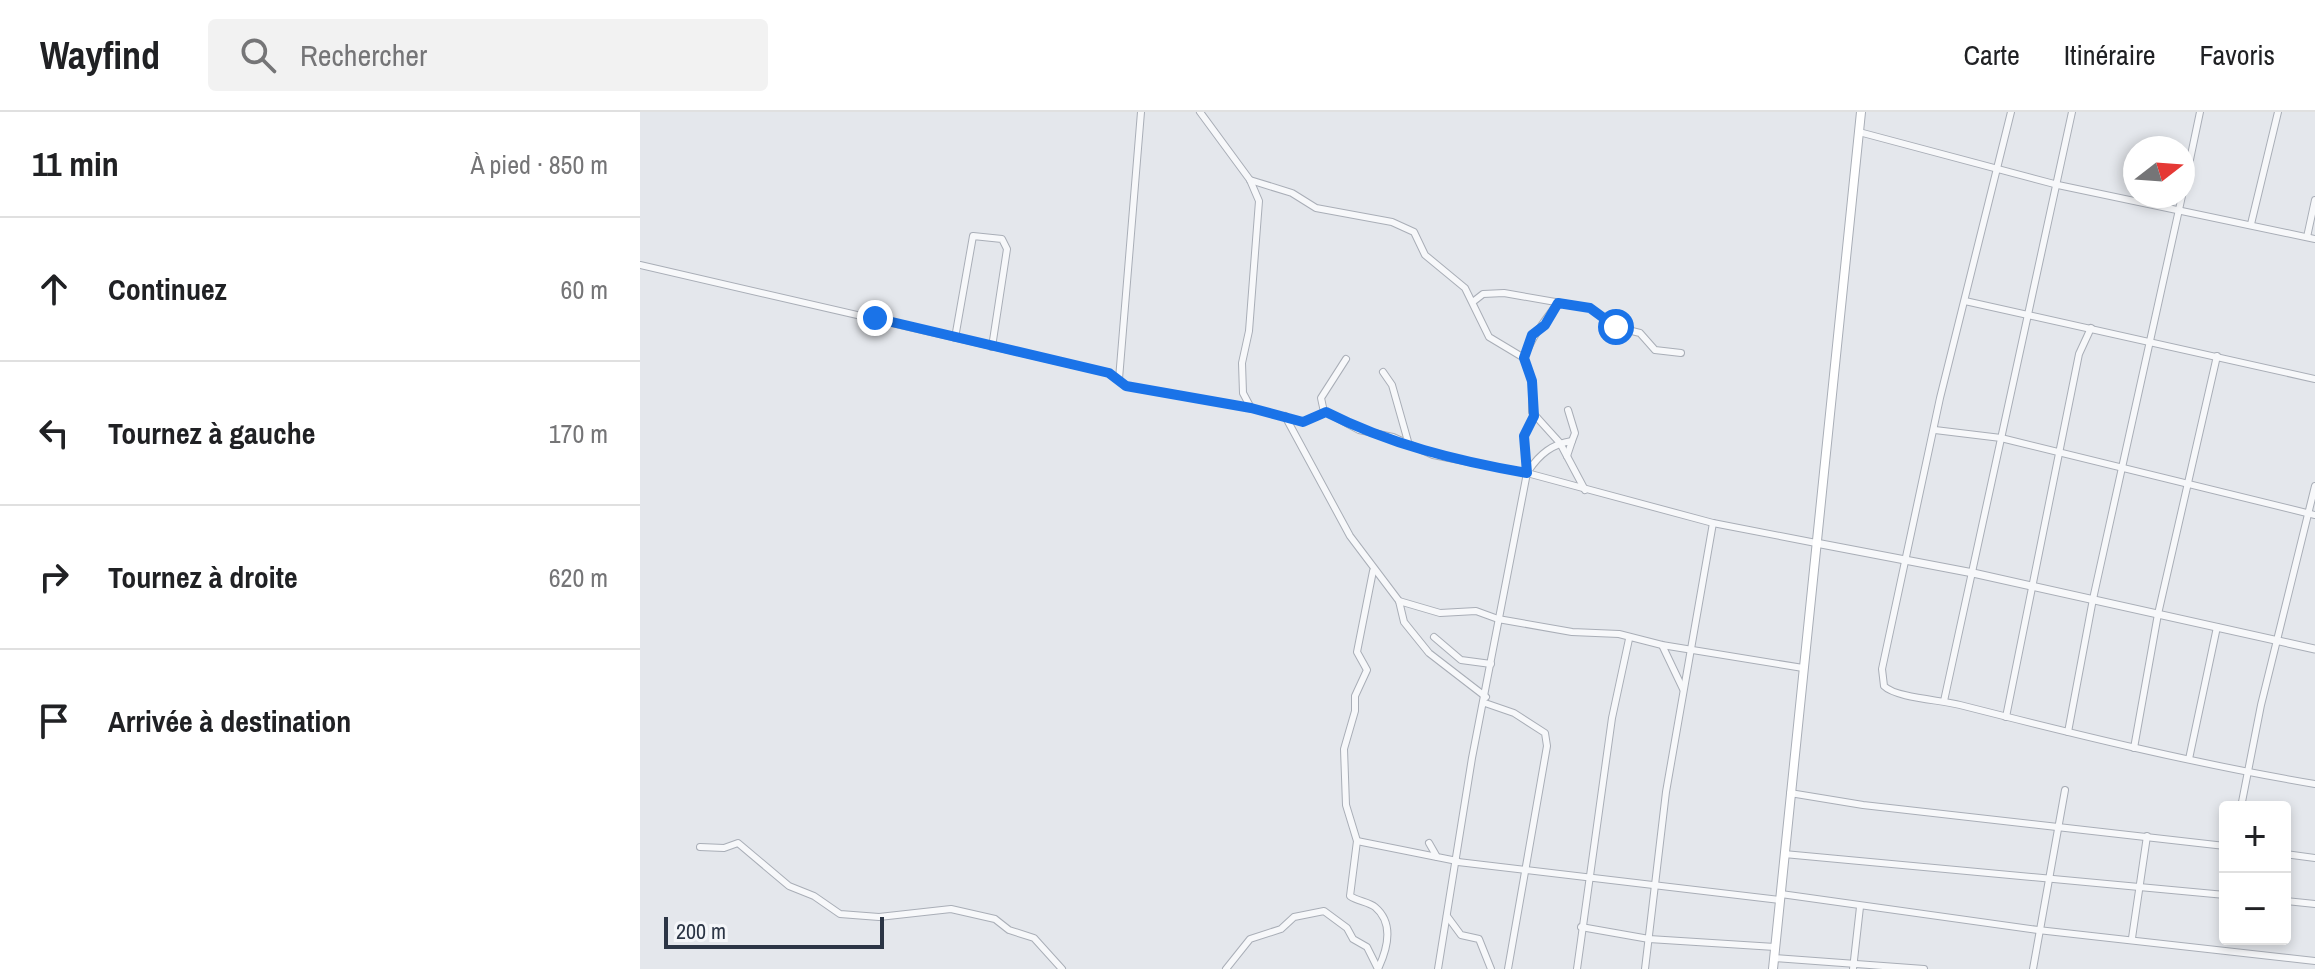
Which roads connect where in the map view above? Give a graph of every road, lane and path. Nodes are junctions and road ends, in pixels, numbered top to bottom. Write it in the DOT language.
graph roads {
  1 [pos="1141,112"];
  2 [pos="1200,112"];
  3 [pos="1861,112"];
  4 [pos="2011,112"];
  5 [pos="2072,112"];
  6 [pos="2200,112"];
  7 [pos="2278,112"];
  8 [pos="1859,132"];
  9 [pos="2195,136"];
  10 [pos="1999,167"];
  11 [pos="1250,180"];
  12 [pos="2058,185"];
  13 [pos="2315,200"];
  14 [pos="2180,208"];
  15 [pos="2179,213"];
  16 [pos="2251,224"];
  17 [pos="2311,238"];
  18 [pos="640,265"];
  19 [pos="1474,301"];
  20 [pos="1965,301"];
  21 [pos="1558,303"];
  22 [pos="2028,313"];
  23 [pos="2073,324"];
  24 [pos="2091,328"];
  25 [pos="955,338"];
  26 [pos="2084,339"];
  27 [pos="2151,341"];
  28 [pos="992,347"];
  29 [pos="1681,353"];
  30 [pos="2217,356"];
  31 [pos="1524,358"];
  32 [pos="1346,359"];
  33 [pos="1383,372"];
  34 [pos="2315,379"];
  35 [pos="1119,380"];
  36 [pos="1251,408"];
  37 [pos="1568,410"];
  38 [pos="1324,412"];
  39 [pos="1285,416"];
  40 [pos="1534,416"];
  41 [pos="1935,430"];
  42 [pos="2001,438"];
  43 [pos="1572,441"];
  44 [pos="1560,443"];
  45 [pos="1409,445"];
  46 [pos="2061,454"];
  47 [pos="1567,456"];
  48 [pos="2122,469"];
  49 [pos="1527,473"];
  50 [pos="2187,484"];
  51 [pos="2315,486"];
  52 [pos="1586,491"];
  53 [pos="2312,514"];
  54 [pos="1713,523"];
  55 [pos="1816,543"];
  56 [pos="1903,560"];
  57 [pos="1373,571"];
  58 [pos="1973,573"];
  59 [pos="2031,586"];
  60 [pos="2093,599"];
  61 [pos="1399,601"];
  62 [pos="2158,614"];
  63 [pos="1498,619"];
  64 [pos="2217,627"];
  65 [pos="1434,637"];
  66 [pos="1629,639"];
  67 [pos="2277,640"];
  68 [pos="1662,645"];
  69 [pos="1690,648"];
  70 [pos="2315,649"];
  71 [pos="1491,664"];
  72 [pos="1803,668"];
  73 [pos="1684,691"];
  74 [pos="1486,700"];
  75 [pos="1944,701"];
  76 [pos="2006,717"];
  77 [pos="2068,732"];
  78 [pos="2134,748"];
  79 [pos="2189,759"];
  80 [pos="2247,773"];
  81 [pos="2315,784"];
  82 [pos="2065,790"];
  83 [pos="1790,793"];
  84 [pos="2242,801"];
  85 [pos="2057,827"];
  86 [pos="2147,836"];
  87 [pos="1357,841"];
  88 [pos="1429,843"];
  89 [pos="2219,845"];
  90 [pos="700,847"];
  91 [pos="1784,854"];
  92 [pos="2291,855"];
  93 [pos="1437,857"];
  94 [pos="2315,858"];
  95 [pos="1458,861"];
  96 [pos="1527,869"];
  97 [pos="1591,876"];
  98 [pos="2047,878"];
  99 [pos="1655,884"];
  100 [pos="2141,887"];
  101 [pos="2219,894"];
  102 [pos="1780,897"];
  103 [pos="2291,902"];
  104 [pos="2315,904"];
  105 [pos="1860,907"];
  106 [pos="1447,916"];
  107 [pos="1581,927"];
  108 [pos="2038,930"];
  109 [pos="2132,938"];
  110 [pos="1649,939"];
  111 [pos="2239,945"];
  112 [pos="1775,947"];
  113 [pos="2238,950"];
  114 [pos="1774,958"];
  115 [pos="2315,961"];
  116 [pos="1854,965"];
  117 [pos="1062,969"];
  118 [pos="1226,969"];
  119 [pos="1378,969"];
  120 [pos="1438,969"];
  121 [pos="1491,969"];
  122 [pos="1508,969"];
  123 [pos="1577,969"];
  124 [pos="1645,969"];
  125 [pos="1773,969"];
  126 [pos="1924,969"];
  127 [pos="2033,969"];
  1 -- 35 [label="street"];
  2 -- 11 [label="street"];
  3 -- 8 [label="main road"];
  4 -- 10 [label="street"];
  5 -- 12 [label="street"];
  6 -- 9 [label="street"];
  7 -- 16 [label="street"];
  8 -- 10 [label="street"];
  8 -- 55 [label="main road"];
  10 -- 12 [label="street"];
  10 -- 20 [label="street"];
  11 -- 19 [label="street"];
  11 -- 36 [label="street"];
  12 -- 15 [label="street"];
  12 -- 22 [label="street"];
  13 -- 17 [label="street"];
  14 -- 15 [label="street"];
  15 -- 16 [label="street"];
  15 -- 27 [label="street"];
  16 -- 17 [label="street"];
  18 -- 25 [label="street"];
  19 -- 21 [label="street"];
  19 -- 31 [label="street"];
  20 -- 22 [label="street"];
  20 -- 41 [label="street"];
  21 -- 29 [label="street"];
  21 -- 31 [label="street"];
  22 -- 23 [label="street"];
  22 -- 42 [label="street"];
  23 -- 24 [label="street"];
  23 -- 26 [label="street"];
  24 -- 26 [label="street"];
  24 -- 27 [label="street"];
  25 -- 28 [label="street"];
  25 -- 28 [label="street"];
  26 -- 46 [label="street"];
  27 -- 30 [label="street"];
  27 -- 48 [label="street"];
  28 -- 35 [label="street"];
  30 -- 34 [label="street"];
  30 -- 50 [label="street"];
  31 -- 40 [label="street"];
  32 -- 38 [label="street"];
  33 -- 45 [label="street"];
  35 -- 36 [label="street"];
  36 -- 39 [label="street"];
  37 -- 43 [label="street"];
  38 -- 39 [label="street"];
  38 -- 45 [label="street"];
  39 -- 57 [label="street"];
  40 -- 44 [label="street"];
  40 -- 49 [label="street"];
  41 -- 42 [label="street"];
  41 -- 56 [label="street"];
  42 -- 46 [label="street"];
  42 -- 58 [label="street"];
  43 -- 44 [label="street"];
  43 -- 47 [label="street"];
  44 -- 47 [label="street"];
  44 -- 49 [label="street"];
  45 -- 49 [label="street"];
  46 -- 48 [label="street"];
  46 -- 59 [label="street"];
  47 -- 52 [label="street"];
  48 -- 50 [label="street"];
  48 -- 60 [label="street"];
  49 -- 52 [label="street"];
  49 -- 63 [label="street"];
  50 -- 53 [label="street"];
  50 -- 62 [label="street"];
  51 -- 53 [label="street"];
  52 -- 54 [label="street"];
  53 -- 67 [label="street"];
  54 -- 55 [label="street"];
  54 -- 69 [label="street"];
  55 -- 56 [label="street"];
  55 -- 72 [label="main road"];
  56 -- 58 [label="street"];
  56 -- 75 [label="street"];
  57 -- 61 [label="street"];
  57 -- 87 [label="street"];
  58 -- 59 [label="street"];
  58 -- 75 [label="street"];
  59 -- 60 [label="street"];
  59 -- 76 [label="street"];
  60 -- 62 [label="street"];
  60 -- 77 [label="street"];
  61 -- 63 [label="street"];
  61 -- 74 [label="street"];
  62 -- 64 [label="street"];
  62 -- 78 [label="street"];
  63 -- 66 [label="street"];
  63 -- 71 [label="street"];
  64 -- 67 [label="street"];
  64 -- 79 [label="street"];
  65 -- 71 [label="street"];
  66 -- 68 [label="street"];
  66 -- 97 [label="street"];
  67 -- 70 [label="street"];
  67 -- 80 [label="street"];
  68 -- 69 [label="street"];
  68 -- 73 [label="street"];
  69 -- 72 [label="street"];
  69 -- 73 [label="street"];
  71 -- 74 [label="street"];
  72 -- 83 [label="main road"];
  73 -- 99 [label="street"];
  74 -- 95 [label="street"];
  74 -- 96 [label="street"];
  75 -- 76 [label="street"];
  76 -- 77 [label="street"];
  77 -- 78 [label="street"];
  78 -- 79 [label="street"];
  79 -- 80 [label="street"];
  80 -- 81 [label="street"];
  80 -- 84 [label="street"];
  82 -- 85 [label="street"];
  83 -- 85 [label="street"];
  83 -- 91 [label="main road"];
  85 -- 86 [label="street"];
  85 -- 98 [label="street"];
  86 -- 89 [label="street"];
  86 -- 100 [label="street"];
  87 -- 93 [label="street"];
  87 -- 119 [label="street"];
  88 -- 93 [label="street"];
  90 -- 117 [label="street"];
  91 -- 98 [label="street"];
  91 -- 102 [label="main road"];
  92 -- 94 [label="street"];
  93 -- 95 [label="street"];
  95 -- 96 [label="street"];
  95 -- 106 [label="street"];
  96 -- 97 [label="street"];
  96 -- 122 [label="street"];
  97 -- 99 [label="street"];
  97 -- 107 [label="street"];
  98 -- 100 [label="street"];
  98 -- 108 [label="street"];
  99 -- 102 [label="street"];
  99 -- 110 [label="street"];
  100 -- 101 [label="street"];
  100 -- 109 [label="street"];
  102 -- 105 [label="street"];
  102 -- 112 [label="main road"];
  103 -- 104 [label="street"];
  105 -- 108 [label="street"];
  105 -- 116 [label="street"];
  106 -- 120 [label="street"];
  106 -- 121 [label="street"];
  107 -- 110 [label="street"];
  107 -- 123 [label="street"];
  108 -- 109 [label="street"];
  108 -- 127 [label="street"];
  109 -- 113 [label="street"];
  110 -- 112 [label="street"];
  110 -- 124 [label="street"];
  111 -- 113 [label="street"];
  112 -- 114 [label="main road"];
  113 -- 115 [label="street"];
  114 -- 116 [label="street"];
  114 -- 125 [label="main road"];
  116 -- 126 [label="street"];
  118 -- 119 [label="street"];
}
